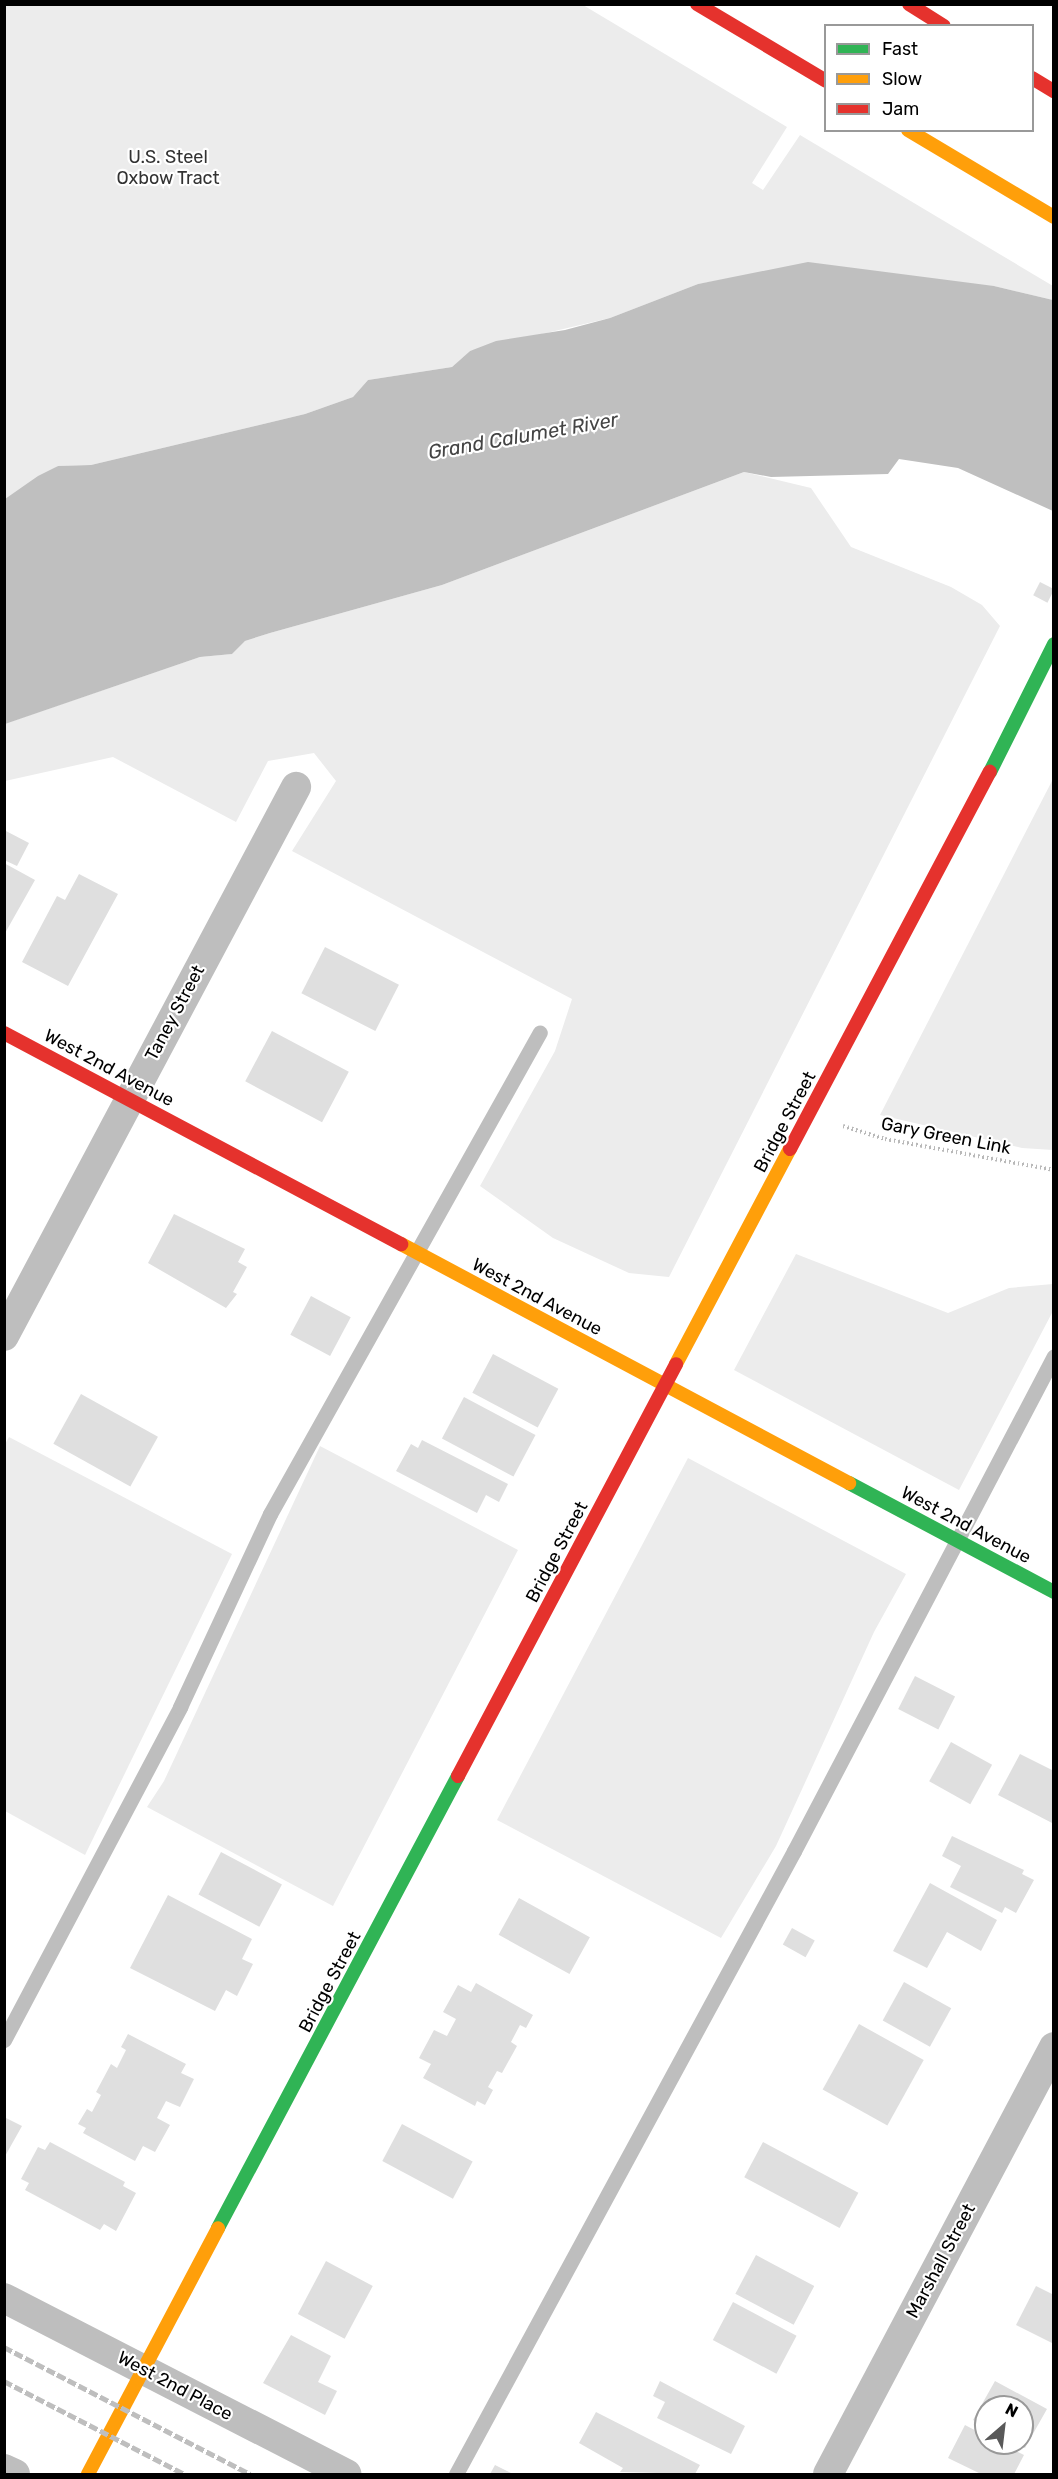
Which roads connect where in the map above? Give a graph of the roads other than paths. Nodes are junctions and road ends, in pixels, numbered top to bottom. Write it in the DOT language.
graph roads {
  1 [pos="697,4"];
  2 [pos="909,4"];
  3 [pos="941,24"];
  4 [pos="1034,79"];
  5 [pos="824,80"];
  6 [pos="1053,91"];
  7 [pos="911,132"];
  8 [pos="1053,217"];
  9 [pos="1053,644"];
  10 [pos="296,787"];
  11 [pos="540,1032"];
  12 [pos="4,1033"];
  13 [pos="129,1099"];
  14 [pos="418,1253"];
  15 [pos="4,1336"];
  16 [pos="1053,1356"];
  17 [pos="665,1386"];
  18 [pos="958,1541"];
  19 [pos="1053,1592"];
  20 [pos="4,2040"];
  21 [pos="1053,2047"];
  22 [pos="4,2298"];
  23 [pos="144,2370"];
  24 [pos="4,2469"];
  25 [pos="15,2475"];
  26 [pos="88,2475"];
  27 [pos="346,2475"];
  28 [pos="456,2475"];
  29 [pos="828,2475"];
  1 -- 5 [label="main road"];
  2 -- 3 [label="main road"];
  4 -- 6 [label="main road"];
  7 -- 8 [label="main road"];
  9 -- 17 [label="main road, Bridge Street"];
  10 -- 13 [label="street, Taney Street"];
  11 -- 14 [label="lane"];
  12 -- 13 [label="main road, West 2nd Avenue"];
  13 -- 14 [label="main road, West 2nd Avenue"];
  13 -- 15 [label="street, Taney Street"];
  14 -- 17 [label="main road, West 2nd Avenue"];
  14 -- 20 [label="lane"];
  16 -- 18 [label="lane"];
  17 -- 18 [label="main road, West 2nd Avenue"];
  17 -- 23 [label="main road, Bridge Street"];
  18 -- 19 [label="main road, West 2nd Avenue"];
  18 -- 28 [label="lane"];
  21 -- 29 [label="street, Marshall Street"];
  22 -- 23 [label="street, West 2nd Place"];
  23 -- 26 [label="main road, Bridge Street"];
  23 -- 27 [label="street, West 2nd Place"];
  24 -- 25 [label="street"];
}
